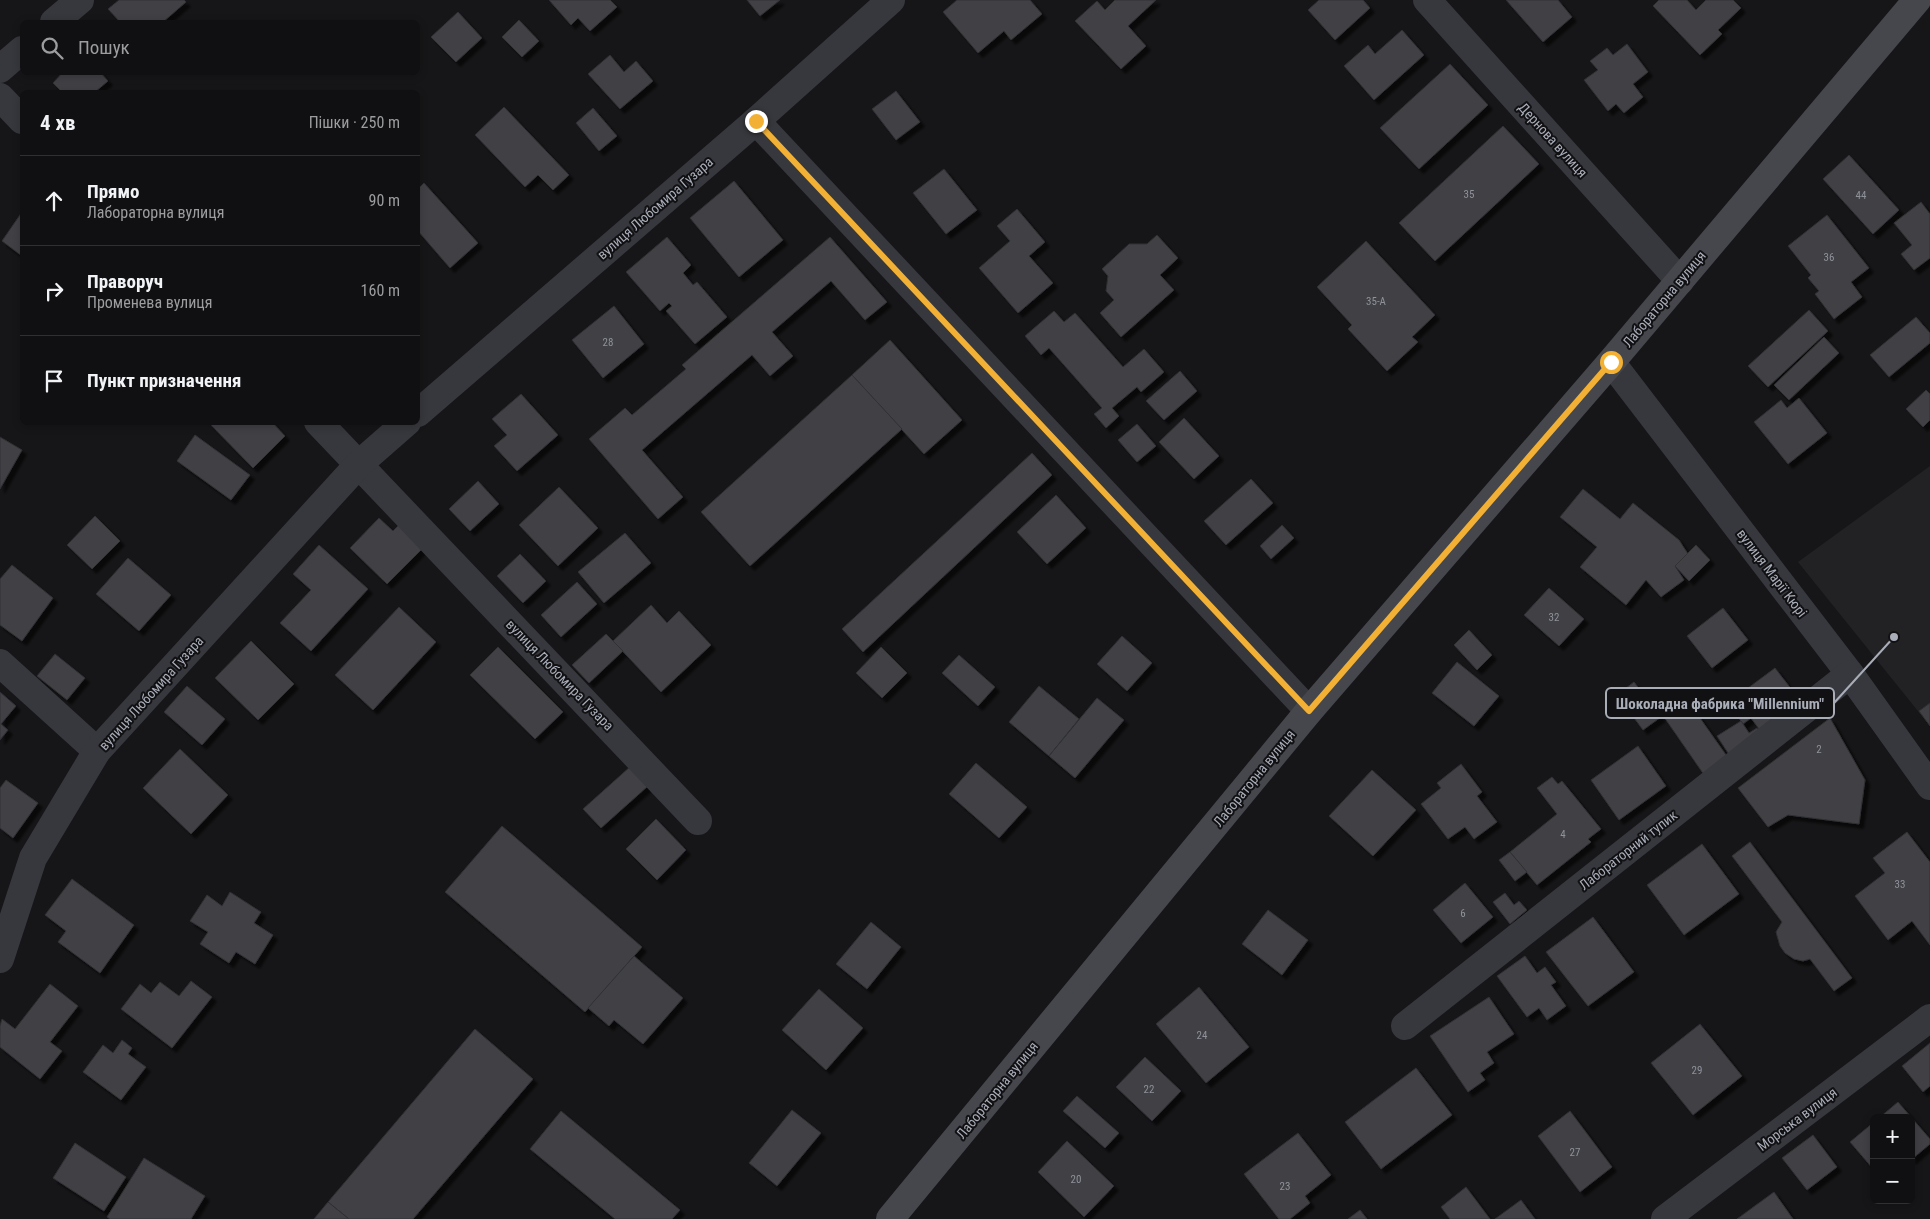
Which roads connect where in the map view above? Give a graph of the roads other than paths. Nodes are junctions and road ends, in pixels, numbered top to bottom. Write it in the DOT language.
graph roads {
  1 [pos="80,0"];
  2 [pos="891,0"];
  3 [pos="1427,0"];
  4 [pos="1917,0"];
  5 [pos="56,20"];
  6 [pos="20,52"];
  7 [pos="0,69"];
  8 [pos="0,97"];
  9 [pos="20,118"];
  10 [pos="756,121"];
  11 [pos="1680,281"];
  12 [pos="1611,362"];
  13 [pos="420,412"];
  14 [pos="321,425"];
  15 [pos="404,425"];
  16 [pos="359,464"];
  17 [pos="0,663"];
  18 [pos="1850,674"];
  19 [pos="1309,711"];
  20 [pos="97,751"];
  21 [pos="1930,786"];
  22 [pos="698,821"];
  23 [pos="0,958"];
  24 [pos="1930,1018"];
  25 [pos="1405,1026"];
  26 [pos="890,1219"];
  27 [pos="1665,1219"];
  1 -- 5 [label="street"];
  2 -- 10 [label="street, вулиця Любомира Гузара"];
  3 -- 11 [label="street, Дернова вулиця"];
  4 -- 11 [label="main road, Лабораторна вулиця"];
  6 -- 7 [label="street"];
  8 -- 9 [label="street"];
  10 -- 13 [label="street, вулиця Любомира Гузара"];
  10 -- 19 [label="street"];
  11 -- 12 [label="main road, Лабораторна вулиця"];
  12 -- 18 [label="street, вулиця Марії Кюрі"];
  12 -- 19 [label="main road, Лабораторна вулиця"];
  14 -- 16 [label="street"];
  15 -- 16 [label="street, вулиця Любомира Гузара"];
  16 -- 20 [label="street, вулиця Любомира Гузара"];
  16 -- 22 [label="street, вулиця Любомира Гузара"];
  17 -- 20 [label="street"];
  18 -- 21 [label="street, вулиця Марії Кюрі"];
  18 -- 25 [label="street, Лабораторний тупик"];
  19 -- 26 [label="main road, Лабораторна вулиця"];
  20 -- 23 [label="street, вулиця Любомира Гузара"];
  24 -- 27 [label="street, Морська вулиця"];
}
